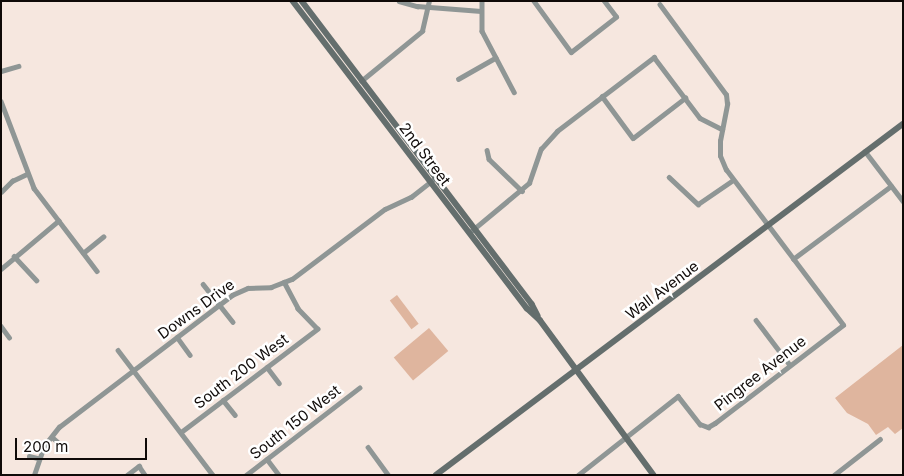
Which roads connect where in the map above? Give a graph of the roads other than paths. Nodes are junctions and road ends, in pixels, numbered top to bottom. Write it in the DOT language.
graph roads {
  1 [pos="292,1"];
  2 [pos="302,1"];
  3 [pos="399,1"];
  4 [pos="482,1"];
  5 [pos="534,1"];
  6 [pos="604,1"];
  7 [pos="429,4"];
  8 [pos="660,5"];
  9 [pos="481,11"];
  10 [pos="496,58"];
  11 [pos="18,66"];
  12 [pos="1,71"];
  13 [pos="458,79"];
  14 [pos="362,80"];
  15 [pos="356,85"];
  16 [pos="514,92"];
  17 [pos="602,96"];
  18 [pos="685,98"];
  19 [pos="1,101"];
  20 [pos="903,124"];
  21 [pos="722,129"];
  22 [pos="486,150"];
  23 [pos="865,151"];
  24 [pos="27,174"];
  25 [pos="669,177"];
  26 [pos="436,178"];
  27 [pos="734,180"];
  28 [pos="431,182"];
  29 [pos="891,186"];
  30 [pos="522,191"];
  31 [pos="1,192"];
  32 [pos="903,201"];
  33 [pos="58,221"];
  34 [pos="768,226"];
  35 [pos="475,228"];
  36 [pos="469,233"];
  37 [pos="103,238"];
  38 [pos="83,253"];
  39 [pos="14,256"];
  40 [pos="793,259"];
  41 [pos="1,269"];
  42 [pos="97,271"];
  43 [pos="36,280"];
  44 [pos="284,283"];
  45 [pos="203,284"];
  46 [pos="219,305"];
  47 [pos="540,320"];
  48 [pos="756,320"];
  49 [pos="233,322"];
  50 [pos="1,326"];
  51 [pos="9,336"];
  52 [pos="177,337"];
  53 [pos="118,350"];
  54 [pos="190,354"];
  55 [pos="790,365"];
  56 [pos="267,367"];
  57 [pos="134,370"];
  58 [pos="577,370"];
  59 [pos="279,383"];
  60 [pos="359,388"];
  61 [pos="223,400"];
  62 [pos="234,415"];
  63 [pos="181,432"];
  64 [pos="52,437"];
  65 [pos="625,437"];
  66 [pos="880,439"];
  67 [pos="368,447"];
  68 [pos="66,449"];
  69 [pos="29,456"];
  70 [pos="38,458"];
  71 [pos="267,459"];
  72 [pos="34,475"];
  73 [pos="127,475"];
  74 [pos="145,475"];
  75 [pos="213,475"];
  76 [pos="246,475"];
  77 [pos="279,475"];
  78 [pos="388,475"];
  79 [pos="436,475"];
  80 [pos="578,475"];
  81 [pos="654,475"];
  82 [pos="834,475"];
  1 -- 15 [label="main road, 2nd Street"];
  2 -- 14 [label="main road, 2nd Street"];
  3 -- 7 [label="street"];
  4 -- 9 [label="street"];
  5 -- 6 [label="street"];
  7 -- 9 [label="street"];
  7 -- 14 [label="street"];
  8 -- 21 [label="street"];
  9 -- 10 [label="street"];
  10 -- 13 [label="street"];
  10 -- 16 [label="street"];
  11 -- 12 [label="street"];
  14 -- 15 [label="street"];
  14 -- 26 [label="main road, 2nd Street"];
  15 -- 28 [label="main road, 2nd Street"];
  17 -- 18 [label="street"];
  17 -- 18 [label="street"];
  17 -- 30 [label="street"];
  18 -- 21 [label="street"];
  19 -- 24 [label="street"];
  20 -- 23 [label="main road, Wall Avenue"];
  21 -- 27 [label="street"];
  22 -- 30 [label="street"];
  23 -- 29 [label="street"];
  23 -- 34 [label="main road, Wall Avenue"];
  24 -- 31 [label="street"];
  24 -- 33 [label="street"];
  25 -- 27 [label="street"];
  26 -- 28 [label="street, Downs Drive"];
  26 -- 35 [label="main road, 2nd Street"];
  27 -- 34 [label="street"];
  28 -- 36 [label="main road, 2nd Street"];
  28 -- 44 [label="street, Downs Drive"];
  29 -- 32 [label="street"];
  29 -- 40 [label="street"];
  30 -- 35 [label="street"];
  33 -- 38 [label="street"];
  33 -- 39 [label="street"];
  34 -- 40 [label="street"];
  34 -- 58 [label="main road, Wall Avenue"];
  35 -- 36 [label="street"];
  35 -- 47 [label="main road, 2nd Street"];
  36 -- 47 [label="main road, 2nd Street"];
  37 -- 38 [label="street"];
  38 -- 42 [label="street"];
  39 -- 41 [label="street"];
  39 -- 43 [label="street"];
  40 -- 55 [label="street, Pingree Avenue"];
  44 -- 46 [label="street, Downs Drive"];
  44 -- 56 [label="street, South 200 West"];
  45 -- 46 [label="street"];
  46 -- 49 [label="street"];
  46 -- 52 [label="street, Downs Drive"];
  47 -- 58 [label="main road, 2nd Street"];
  48 -- 55 [label="street"];
  50 -- 51 [label="street"];
  52 -- 54 [label="street"];
  52 -- 57 [label="street, Downs Drive"];
  53 -- 57 [label="street"];
  55 -- 65 [label="street, Pingree Avenue"];
  56 -- 59 [label="street"];
  56 -- 61 [label="street, South 200 West"];
  57 -- 63 [label="street"];
  57 -- 64 [label="street, Downs Drive"];
  58 -- 65 [label="main road, 2nd Street"];
  58 -- 79 [label="main road, Wall Avenue"];
  60 -- 71 [label="street, South 150 West"];
  61 -- 62 [label="street"];
  61 -- 63 [label="street, South 200 West"];
  63 -- 75 [label="street"];
  64 -- 68 [label="street"];
  64 -- 70 [label="street, Downs Drive"];
  65 -- 80 [label="street, Pingree Avenue"];
  65 -- 81 [label="main road, 2nd Street"];
  66 -- 82 [label="street"];
  67 -- 78 [label="street"];
  69 -- 70 [label="street"];
  70 -- 72 [label="street, Downs Drive"];
  71 -- 76 [label="street, South 150 West"];
  71 -- 77 [label="street"];
  73 -- 74 [label="street"];
}
